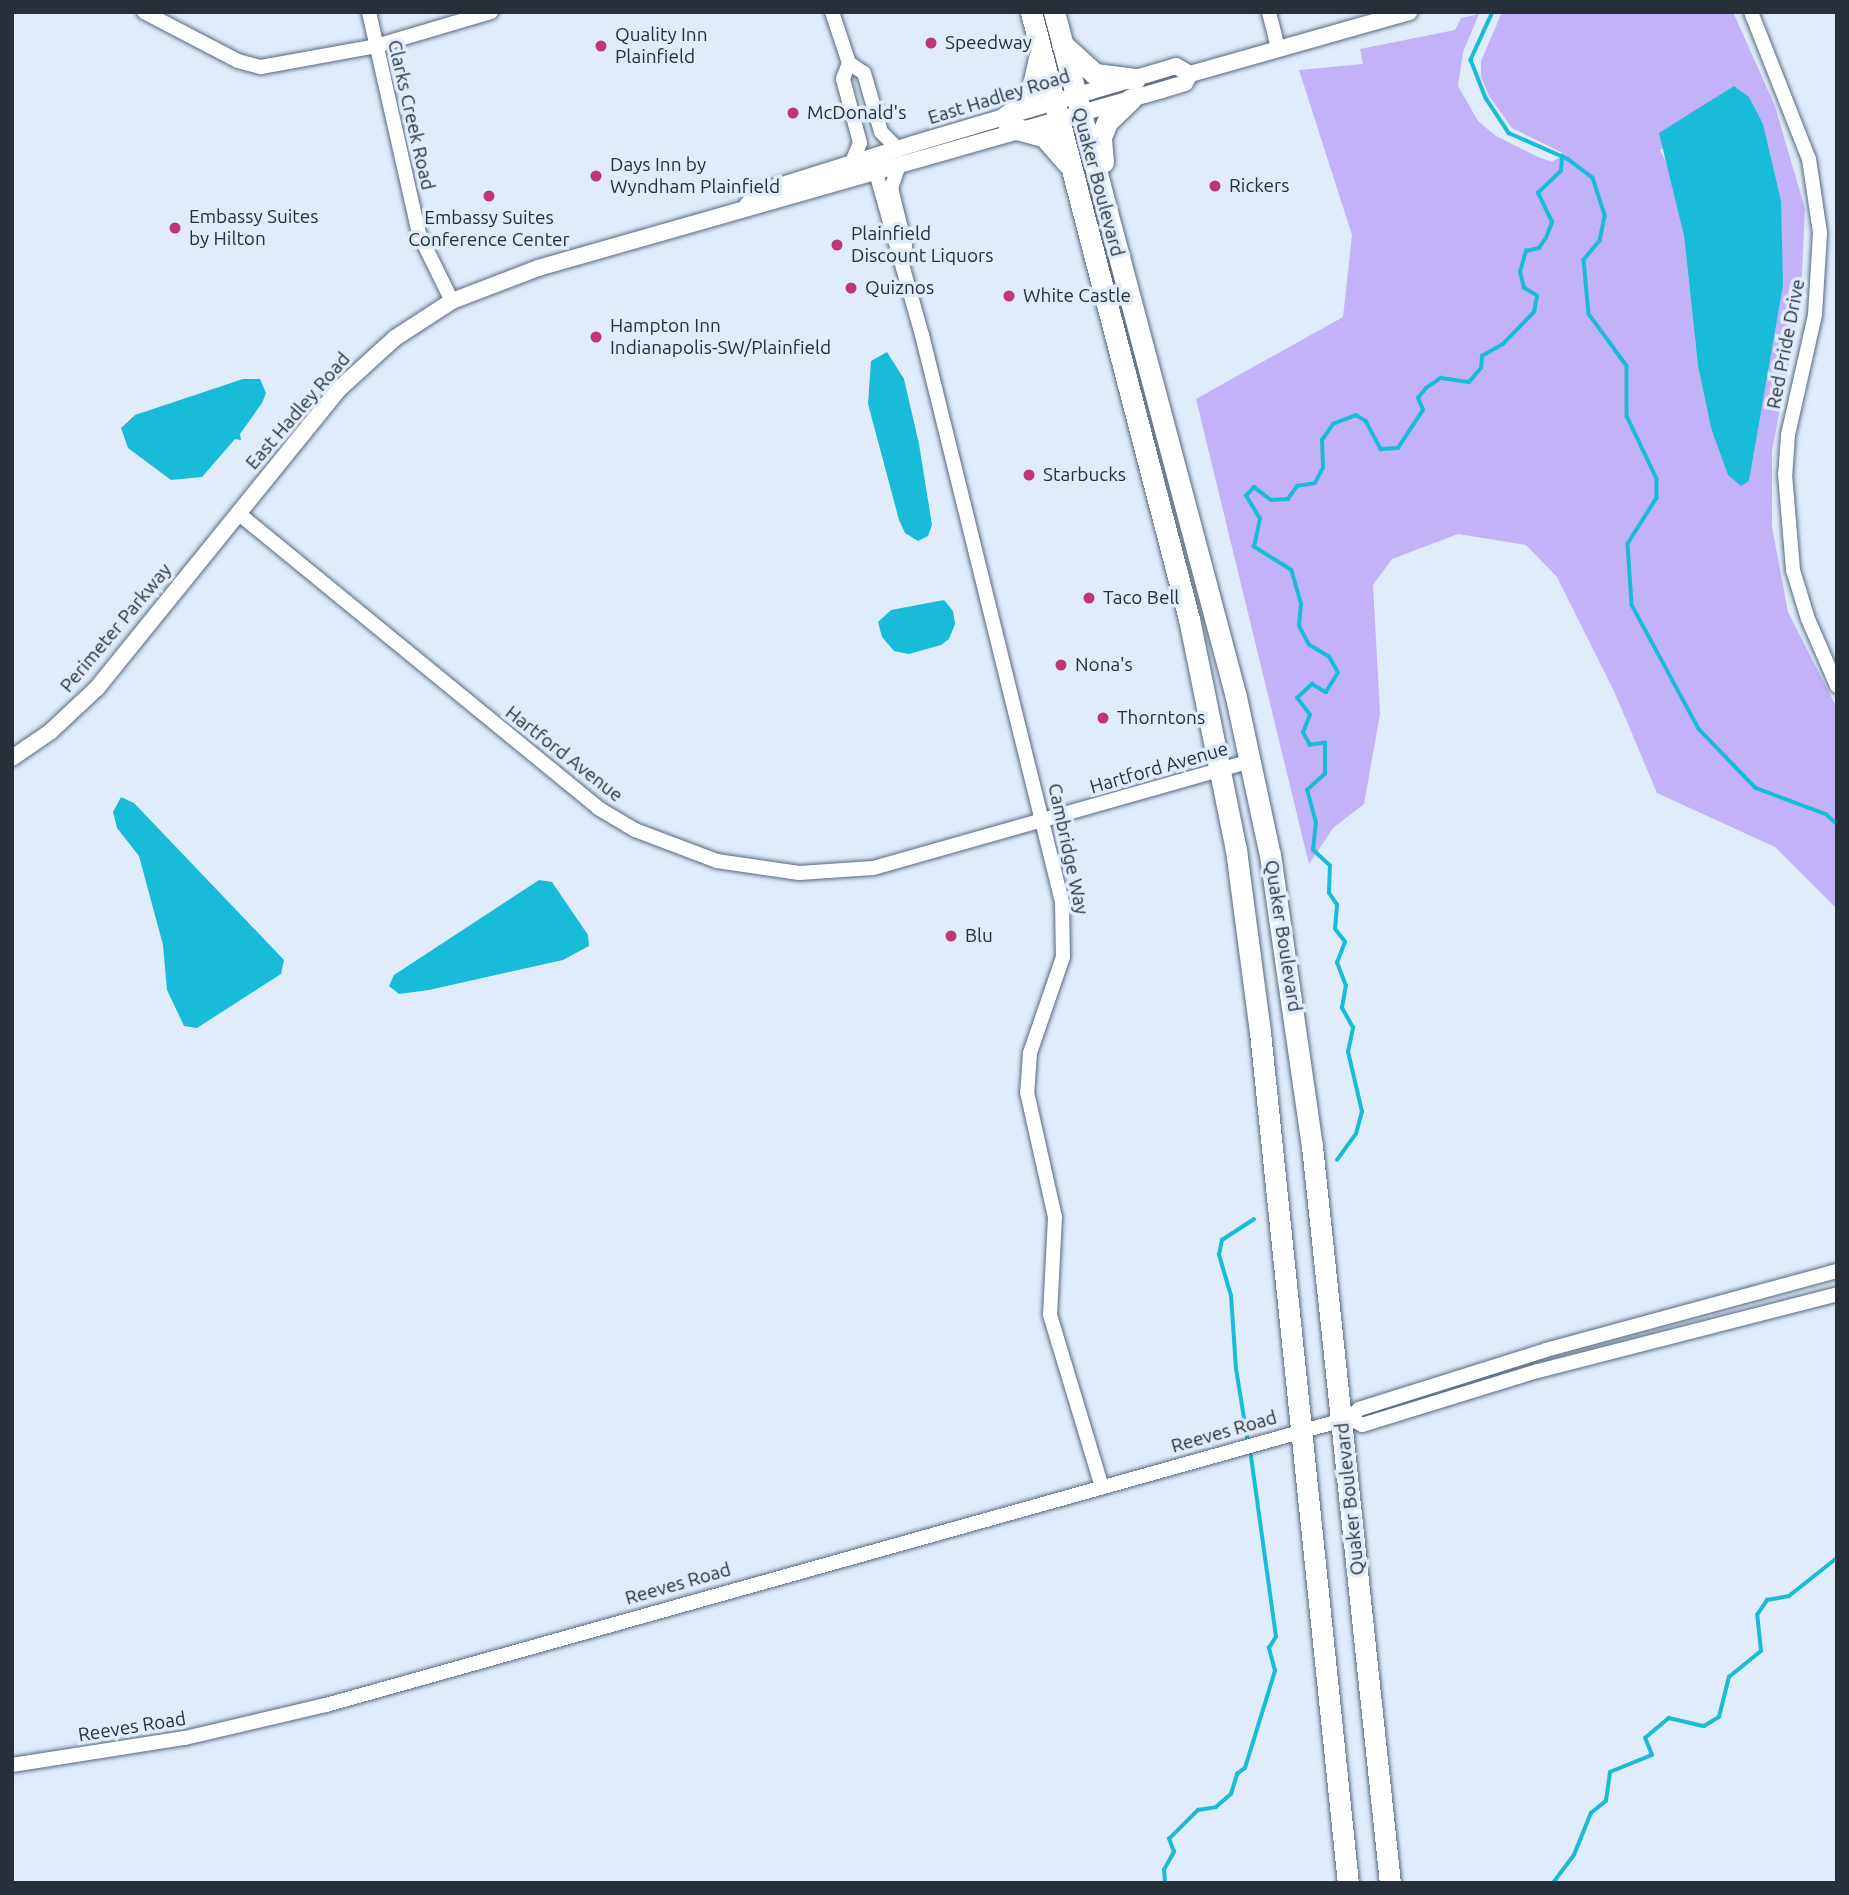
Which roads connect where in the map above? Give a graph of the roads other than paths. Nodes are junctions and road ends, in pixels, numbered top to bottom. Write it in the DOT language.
graph roads {
  1 [pos="144,12"];
  2 [pos="369,12"];
  3 [pos="491,12"];
  4 [pos="832,12"];
  5 [pos="1031,12"];
  6 [pos="1054,12"];
  7 [pos="1269,12"];
  8 [pos="1409,12"];
  9 [pos="1751,12"];
  10 [pos="1062,44"];
  11 [pos="376,46"];
  12 [pos="1279,48"];
  13 [pos="1041,49"];
  14 [pos="849,63"];
  15 [pos="1133,89"];
  16 [pos="1078,105"];
  17 [pos="1056,111"];
  18 [pos="1011,124"];
  19 [pos="899,158"];
  20 [pos="850,166"];
  21 [pos="875,166"];
  22 [pos="1072,170"];
  23 [pos="745,208"];
  24 [pos="1106,209"];
  25 [pos="903,259"];
  26 [pos="452,301"];
  27 [pos="238,513"];
  28 [pos="1837,687"];
  29 [pos="12,758"];
  30 [pos="1251,761"];
  31 [pos="1222,769"];
  32 [pos="1044,821"];
  33 [pos="1837,1271"];
  34 [pos="1837,1294"];
  35 [pos="1346,1418"];
  36 [pos="1301,1430"];
  37 [pos="1102,1487"];
  38 [pos="12,1765"];
  39 [pos="1348,1883"];
  40 [pos="1390,1883"];
  1 -- 11 [label="street"];
  2 -- 11 [label="street, Clarks Creek Road"];
  3 -- 11 [label="street"];
  4 -- 14 [label="street"];
  5 -- 13 [label="main road, Quaker Boulevard"];
  6 -- 10 [label="main road, Quaker Boulevard"];
  7 -- 12 [label="street"];
  8 -- 12 [label="street, East Hadley Road"];
  9 -- 28 [label="street, Red Pride Drive"];
  10 -- 15 [label="main road"];
  10 -- 16 [label="main road, Quaker Boulevard"];
  11 -- 26 [label="street, Clarks Creek Road"];
  12 -- 15 [label="street, East Hadley Road"];
  13 -- 17 [label="main road, Quaker Boulevard"];
  13 -- 18 [label="main road"];
  14 -- 19 [label="street"];
  14 -- 20 [label="street"];
  15 -- 16 [label="street, East Hadley Road"];
  15 -- 24 [label="main road"];
  16 -- 17 [label="street, East Hadley Road"];
  16 -- 24 [label="main road, Quaker Boulevard"];
  17 -- 18 [label="street, East Hadley Road"];
  17 -- 22 [label="main road, Quaker Boulevard"];
  18 -- 19 [label="street, East Hadley Road"];
  18 -- 22 [label="main road"];
  19 -- 21 [label="street, East Hadley Road"];
  19 -- 25 [label="street, Cambridge Way"];
  20 -- 21 [label="street, East Hadley Road"];
  20 -- 23 [label="street, East Hadley Road"];
  21 -- 23 [label="street, East Hadley Road"];
  21 -- 25 [label="street, Cambridge Way"];
  22 -- 31 [label="main road, Quaker Boulevard"];
  23 -- 26 [label="street, East Hadley Road"];
  24 -- 30 [label="main road, Quaker Boulevard"];
  25 -- 32 [label="street, Cambridge Way"];
  26 -- 27 [label="street, East Hadley Road"];
  27 -- 29 [label="street, Perimeter Parkway"];
  27 -- 32 [label="street, Hartford Avenue"];
  30 -- 31 [label="street, Hartford Avenue"];
  30 -- 35 [label="main road, Quaker Boulevard"];
  31 -- 32 [label="street, Hartford Avenue"];
  31 -- 36 [label="main road, Quaker Boulevard"];
  32 -- 37 [label="street, Cambridge Way"];
  33 -- 35 [label="street, Reeves Road"];
  34 -- 35 [label="street, Reeves Road"];
  35 -- 36 [label="street, Reeves Road"];
  35 -- 40 [label="main road, Quaker Boulevard"];
  36 -- 37 [label="street, Reeves Road"];
  36 -- 39 [label="main road, Quaker Boulevard"];
  37 -- 38 [label="street, Reeves Road"];
}
